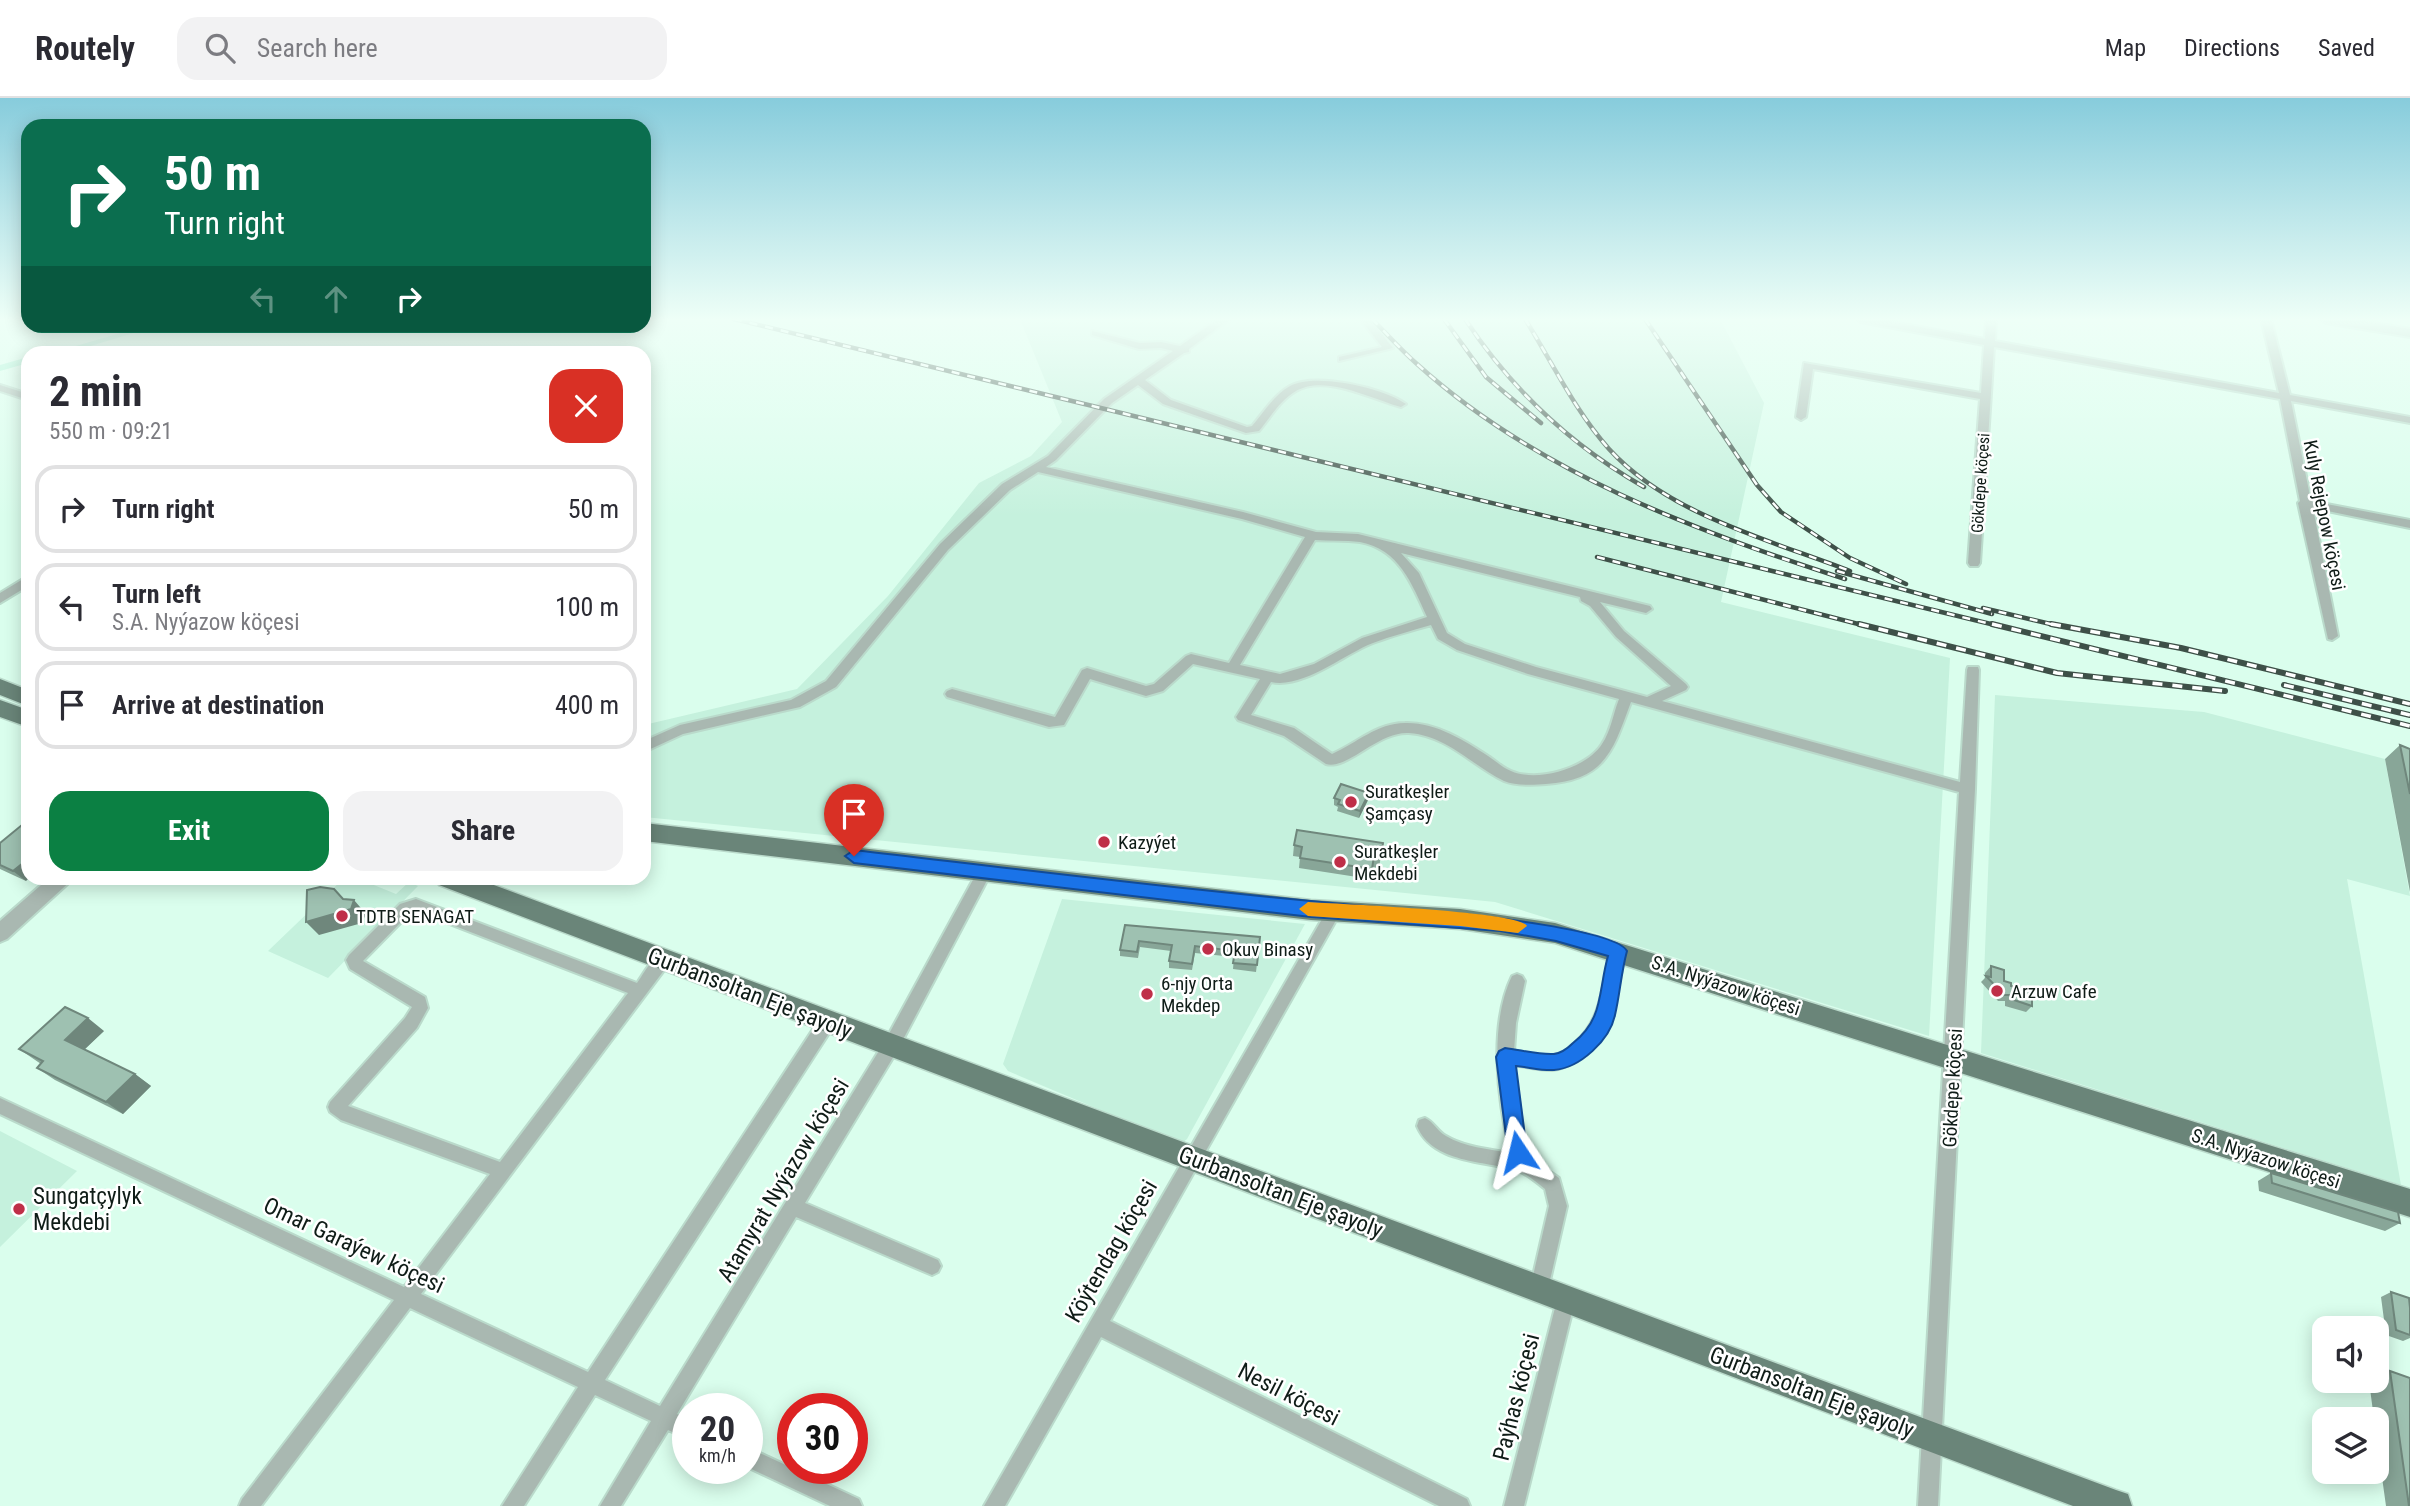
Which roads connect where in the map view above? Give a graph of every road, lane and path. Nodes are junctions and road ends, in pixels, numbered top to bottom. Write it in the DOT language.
graph roads {
  1 [pos="1133,385"];
  2 [pos="1144,385"];
  3 [pos="1805,385"];
  4 [pos="1918,385"];
  5 [pos="1987,385"];
  6 [pos="2218,385"];
  7 [pos="2281,385"];
  8 [pos="0,388"];
  9 [pos="21,395"];
  10 [pos="1986,397"];
  11 [pos="2284,397"];
  12 [pos="1401,404"];
  13 [pos="1801,417"];
  14 [pos="2410,420"];
  15 [pos="1035,468"];
  16 [pos="2304,503"];
  17 [pos="2410,524"];
  18 [pos="1312,535"];
  19 [pos="1378,543"];
  20 [pos="1974,563"];
  21 [pos="21,585"];
  22 [pos="1570,591"];
  23 [pos="0,599"];
  24 [pos="1646,609"];
  25 [pos="1434,619"];
  26 [pos="2332,636"];
  27 [pos="1232,668"];
  28 [pos="1973,670"];
  29 [pos="1267,678"];
  30 [pos="0,687"];
  31 [pos="952,694"];
  32 [pos="21,695"];
  33 [pos="1627,697"];
  34 [pos="1647,703"];
  35 [pos="0,708"];
  36 [pos="21,716"];
  37 [pos="651,744"];
  38 [pos="1968,789"];
  39 [pos="651,833"];
  40 [pos="985,872"];
  41 [pos="56,885"];
  42 [pos="465,885"];
  43 [pos="1334,911"];
  44 [pos="0,933"];
  45 [pos="1618,951"];
  46 [pos="663,960"];
  47 [pos="1517,981"];
  48 [pos="640,991"];
  49 [pos="827,1022"];
  50 [pos="891,1046"];
  51 [pos="1505,1057"];
  52 [pos="1954,1057"];
  53 [pos="0,1106"];
  54 [pos="1424,1126"];
  55 [pos="1192,1159"];
  56 [pos="1524,1164"];
  57 [pos="503,1171"];
  58 [pos="2410,1203"];
  59 [pos="793,1207"];
  60 [pos="932,1266"];
  61 [pos="1539,1289"];
  62 [pos="407,1297"];
  63 [pos="1566,1300"];
  64 [pos="1097,1325"];
  65 [pos="592,1384"];
  66 [pos="664,1418"];
  67 [pos="672,1422"];
  68 [pos="1932,1437"];
  69 [pos="763,1464"];
  70 [pos="248,1506"];
  71 [pos="512,1506"];
  72 [pos="610,1506"];
  73 [pos="852,1506"];
  74 [pos="993,1506"];
  75 [pos="1460,1506"];
  76 [pos="1514,1506"];
  77 [pos="1928,1506"];
  78 [pos="2116,1506"];
  1 -- 15 [label="street"];
  2 -- 12 [label="street"];
  3 -- 13 [label="street"];
  4 -- 10 [label="street"];
  5 -- 10 [label="street, Gökdepe köçesi"];
  6 -- 11 [label="street"];
  7 -- 11 [label="street, Kuly Rejepow köçesi"];
  8 -- 9 [label="street"];
  10 -- 20 [label="street, Gökdepe köçesi"];
  11 -- 14 [label="street"];
  11 -- 16 [label="street, Kuly Rejepow köçesi"];
  15 -- 18 [label="street"];
  15 -- 37 [label="street"];
  16 -- 17 [label="street"];
  16 -- 26 [label="street, Kuly Rejepow köçesi"];
  18 -- 19 [label="street"];
  18 -- 27 [label="street"];
  19 -- 22 [label="street"];
  19 -- 25 [label="street"];
  21 -- 23 [label="street"];
  22 -- 24 [label="street"];
  22 -- 34 [label="street"];
  25 -- 29 [label="street"];
  25 -- 33 [label="street"];
  27 -- 29 [label="street"];
  27 -- 31 [label="street"];
  28 -- 38 [label="street, Gökdepe köçesi"];
  29 -- 33 [label="street"];
  30 -- 32 [label="main road"];
  33 -- 34 [label="street"];
  34 -- 38 [label="street"];
  35 -- 36 [label="main road"];
  38 -- 52 [label="street, Gökdepe köçesi"];
  39 -- 40 [label="main road, S.A. Nyýazow köçesi"];
  40 -- 43 [label="main road, S.A. Nyýazow köçesi"];
  40 -- 50 [label="street, Atamyrat Nyýazow köçesi"];
  41 -- 44 [label="street"];
  42 -- 46 [label="main road, Gurbansoltan Eje şayoly"];
  43 -- 45 [label="main road, S.A. Nyýazow köçesi"];
  43 -- 55 [label="street, Köýtendag köçesi"];
  45 -- 51 [label="street"];
  45 -- 52 [label="main road, S.A. Nyýazow köçesi"];
  46 -- 48 [label="street"];
  46 -- 49 [label="main road, Gurbansoltan Eje şayoly"];
  47 -- 51 [label="street"];
  48 -- 57 [label="street"];
  48 -- 57 [label="street"];
  49 -- 50 [label="main road, Gurbansoltan Eje şayoly"];
  49 -- 65 [label="street"];
  50 -- 55 [label="main road, Gurbansoltan Eje şayoly"];
  50 -- 59 [label="street, Atamyrat Nyýazow köçesi"];
  51 -- 56 [label="street"];
  52 -- 58 [label="main road, S.A. Nyýazow köçesi"];
  52 -- 68 [label="street, Gökdepe köçesi"];
  53 -- 62 [label="street, Omar Garaýew köçesi"];
  54 -- 56 [label="street"];
  55 -- 61 [label="main road, Gurbansoltan Eje şayoly"];
  55 -- 64 [label="street, Köýtendag köçesi"];
  56 -- 61 [label="street"];
  57 -- 62 [label="street"];
  59 -- 60 [label="street"];
  59 -- 66 [label="street, Atamyrat Nyýazow köçesi"];
  61 -- 63 [label="main road, Gurbansoltan Eje şayoly"];
  62 -- 65 [label="street, Omar Garaýew köçesi"];
  62 -- 70 [label="street"];
  63 -- 68 [label="main road, Gurbansoltan Eje şayoly"];
  63 -- 76 [label="street, Paýhas köçesi"];
  64 -- 74 [label="street, Köýtendag köçesi"];
  64 -- 75 [label="street, Nesil köçesi"];
  65 -- 66 [label="street, Omar Garaýew köçesi"];
  65 -- 71 [label="street"];
  66 -- 67 [label="street, Omar Garaýew köçesi"];
  66 -- 72 [label="street, Atamyrat Nyýazow köçesi"];
  68 -- 77 [label="street, Gökdepe köçesi"];
  68 -- 78 [label="main road, Gurbansoltan Eje şayoly"];
  69 -- 73 [label="street"];
}
